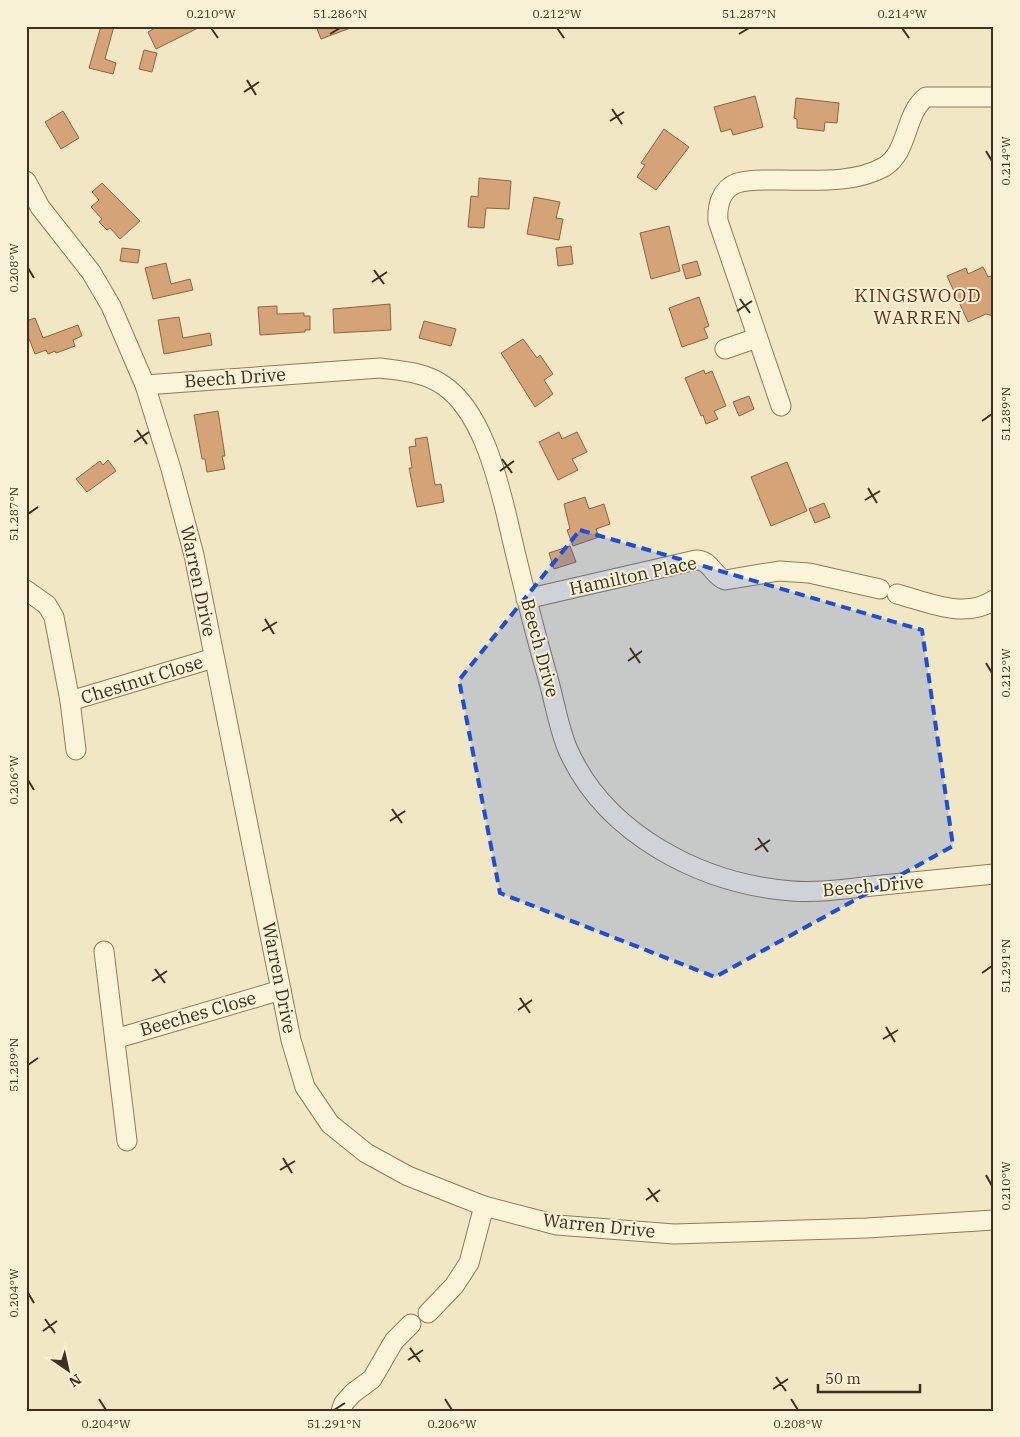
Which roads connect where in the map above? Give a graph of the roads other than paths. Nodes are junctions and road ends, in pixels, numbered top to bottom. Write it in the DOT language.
graph roads {
  1 [pos="994,97"];
  2 [pos="26,181"];
  3 [pos="757,338"];
  4 [pos="725,349"];
  5 [pos="145,384"];
  6 [pos="780,406"];
  7 [pos="26,590"];
  8 [pos="526,599"];
  9 [pos="994,600"];
  10 [pos="214,658"];
  11 [pos="70,701"];
  12 [pos="76,750"];
  13 [pos="994,874"];
  14 [pos="104,951"];
  15 [pos="281,990"];
  16 [pos="115,1039"];
  17 [pos="127,1141"];
  18 [pos="484,1206"];
  19 [pos="994,1220"];
  20 [pos="341,1411"];
  1 -- 3 [label="street"];
  2 -- 5 [label="street, Warren Drive"];
  3 -- 4 [label="street"];
  3 -- 6 [label="street"];
  5 -- 8 [label="street, Beech Drive"];
  5 -- 10 [label="street, Warren Drive"];
  7 -- 11 [label="street, Chestnut Close"];
  8 -- 9 [label="street, Hamilton Place"];
  8 -- 13 [label="street, Beech Drive"];
  10 -- 11 [label="street, Chestnut Close"];
  10 -- 15 [label="street, Warren Drive"];
  11 -- 12 [label="street, Chestnut Close"];
  14 -- 16 [label="street, Beeches Close"];
  15 -- 16 [label="street, Beeches Close"];
  15 -- 18 [label="street, Warren Drive"];
  16 -- 17 [label="street, Beeches Close"];
  18 -- 19 [label="street, Warren Drive"];
  18 -- 20 [label="street"];
}
